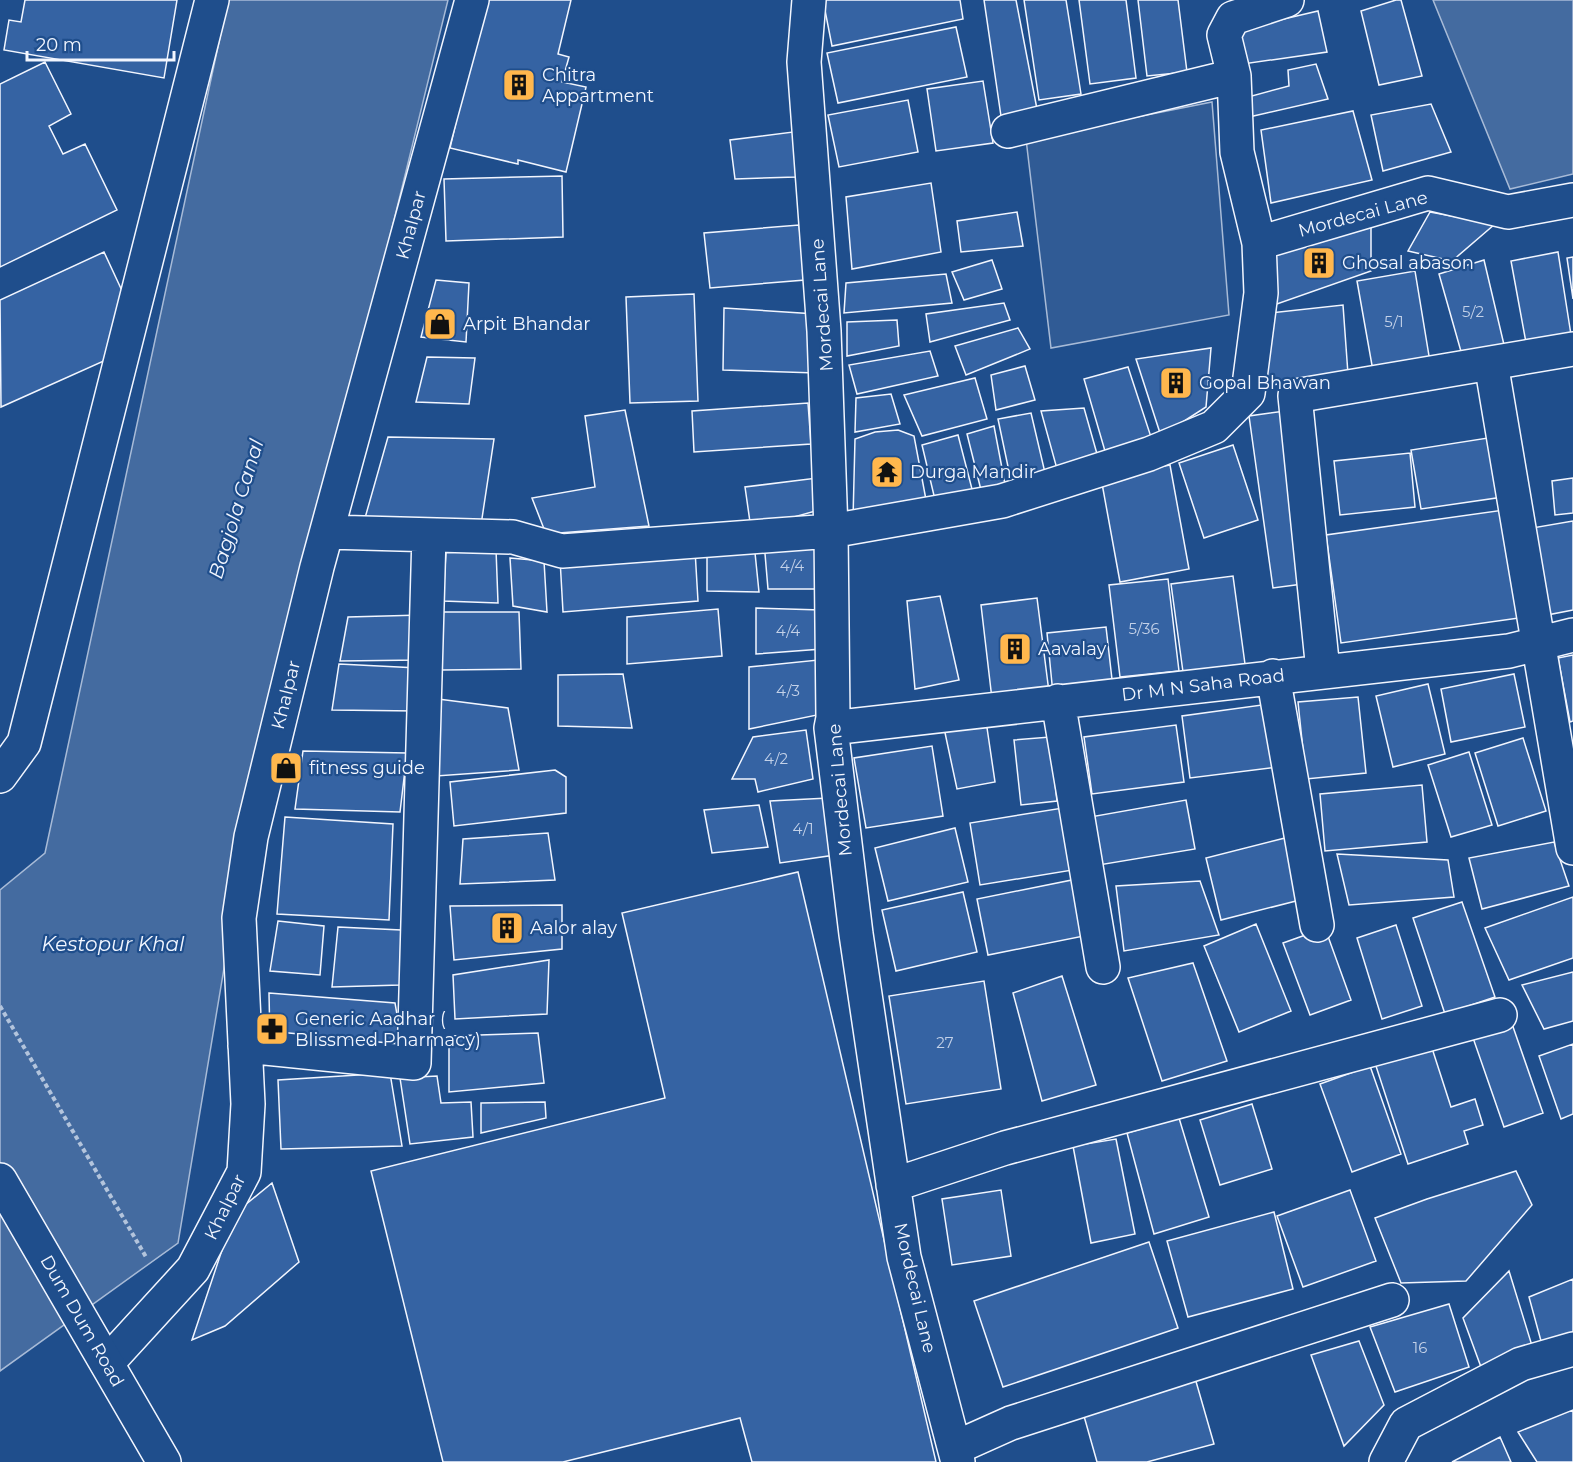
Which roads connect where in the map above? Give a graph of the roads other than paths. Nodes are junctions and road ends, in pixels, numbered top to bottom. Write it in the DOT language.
graph roads {
  1 [pos="212,0"];
  2 [pos="472,0"];
  3 [pos="809,0"];
  4 [pos="1287,0"];
  5 [pos="1234,76"];
  6 [pos="1008,131"];
  7 [pos="1573,200"];
  8 [pos="1259,243"];
  9 [pos="1573,349"];
  10 [pos="1491,363"];
  11 [pos="831,531"];
  12 [pos="327,532"];
  13 [pos="429,535"];
  14 [pos="1573,635"];
  15 [pos="1540,644"];
  16 [pos="1323,671"];
  17 [pos="1273,676"];
  18 [pos="1058,701"];
  19 [pos="831,728"];
  20 [pos="0,776"];
  21 [pos="1573,848"];
  22 [pos="1317,925"];
  23 [pos="1102,967"];
  24 [pos="1500,1015"];
  25 [pos="245,1046"];
  26 [pos="0,1180"];
  27 [pos="893,1185"];
  28 [pos="1392,1300"];
  29 [pos="1573,1349"];
  30 [pos="107,1363"];
  31 [pos="956,1455"];
  32 [pos="164,1462"];
  33 [pos="1386,1462"];
  1 -- 20 [label="street"];
  2 -- 12 [label="street, Khalpar"];
  3 -- 11 [label="street, Mordecai Lane"];
  4 -- 5 [label="street"];
  5 -- 6 [label="street"];
  5 -- 8 [label="street"];
  7 -- 8 [label="street, Mordecai Lane"];
  8 -- 11 [label="street"];
  9 -- 10 [label="street"];
  10 -- 15 [label="street"];
  10 -- 16 [label="street"];
  11 -- 13 [label="street"];
  11 -- 19 [label="street, Mordecai Lane"];
  12 -- 13 [label="street"];
  12 -- 25 [label="street, Khalpar"];
  13 -- 25 [label="street"];
  14 -- 15 [label="street, Dr M N Saha Road"];
  15 -- 16 [label="street, Dr M N Saha Road"];
  15 -- 21 [label="street"];
  16 -- 17 [label="street, Dr M N Saha Road"];
  17 -- 18 [label="street, Dr M N Saha Road"];
  17 -- 22 [label="street"];
  18 -- 19 [label="street, Dr M N Saha Road"];
  18 -- 23 [label="street"];
  19 -- 27 [label="street, Mordecai Lane"];
  24 -- 27 [label="street"];
  25 -- 30 [label="street, Khalpar"];
  26 -- 30 [label="street, Dum Dum Road"];
  27 -- 31 [label="street, Mordecai Lane"];
  28 -- 31 [label="street"];
  29 -- 33 [label="street"];
  30 -- 32 [label="street, Dum Dum Road"];
}
